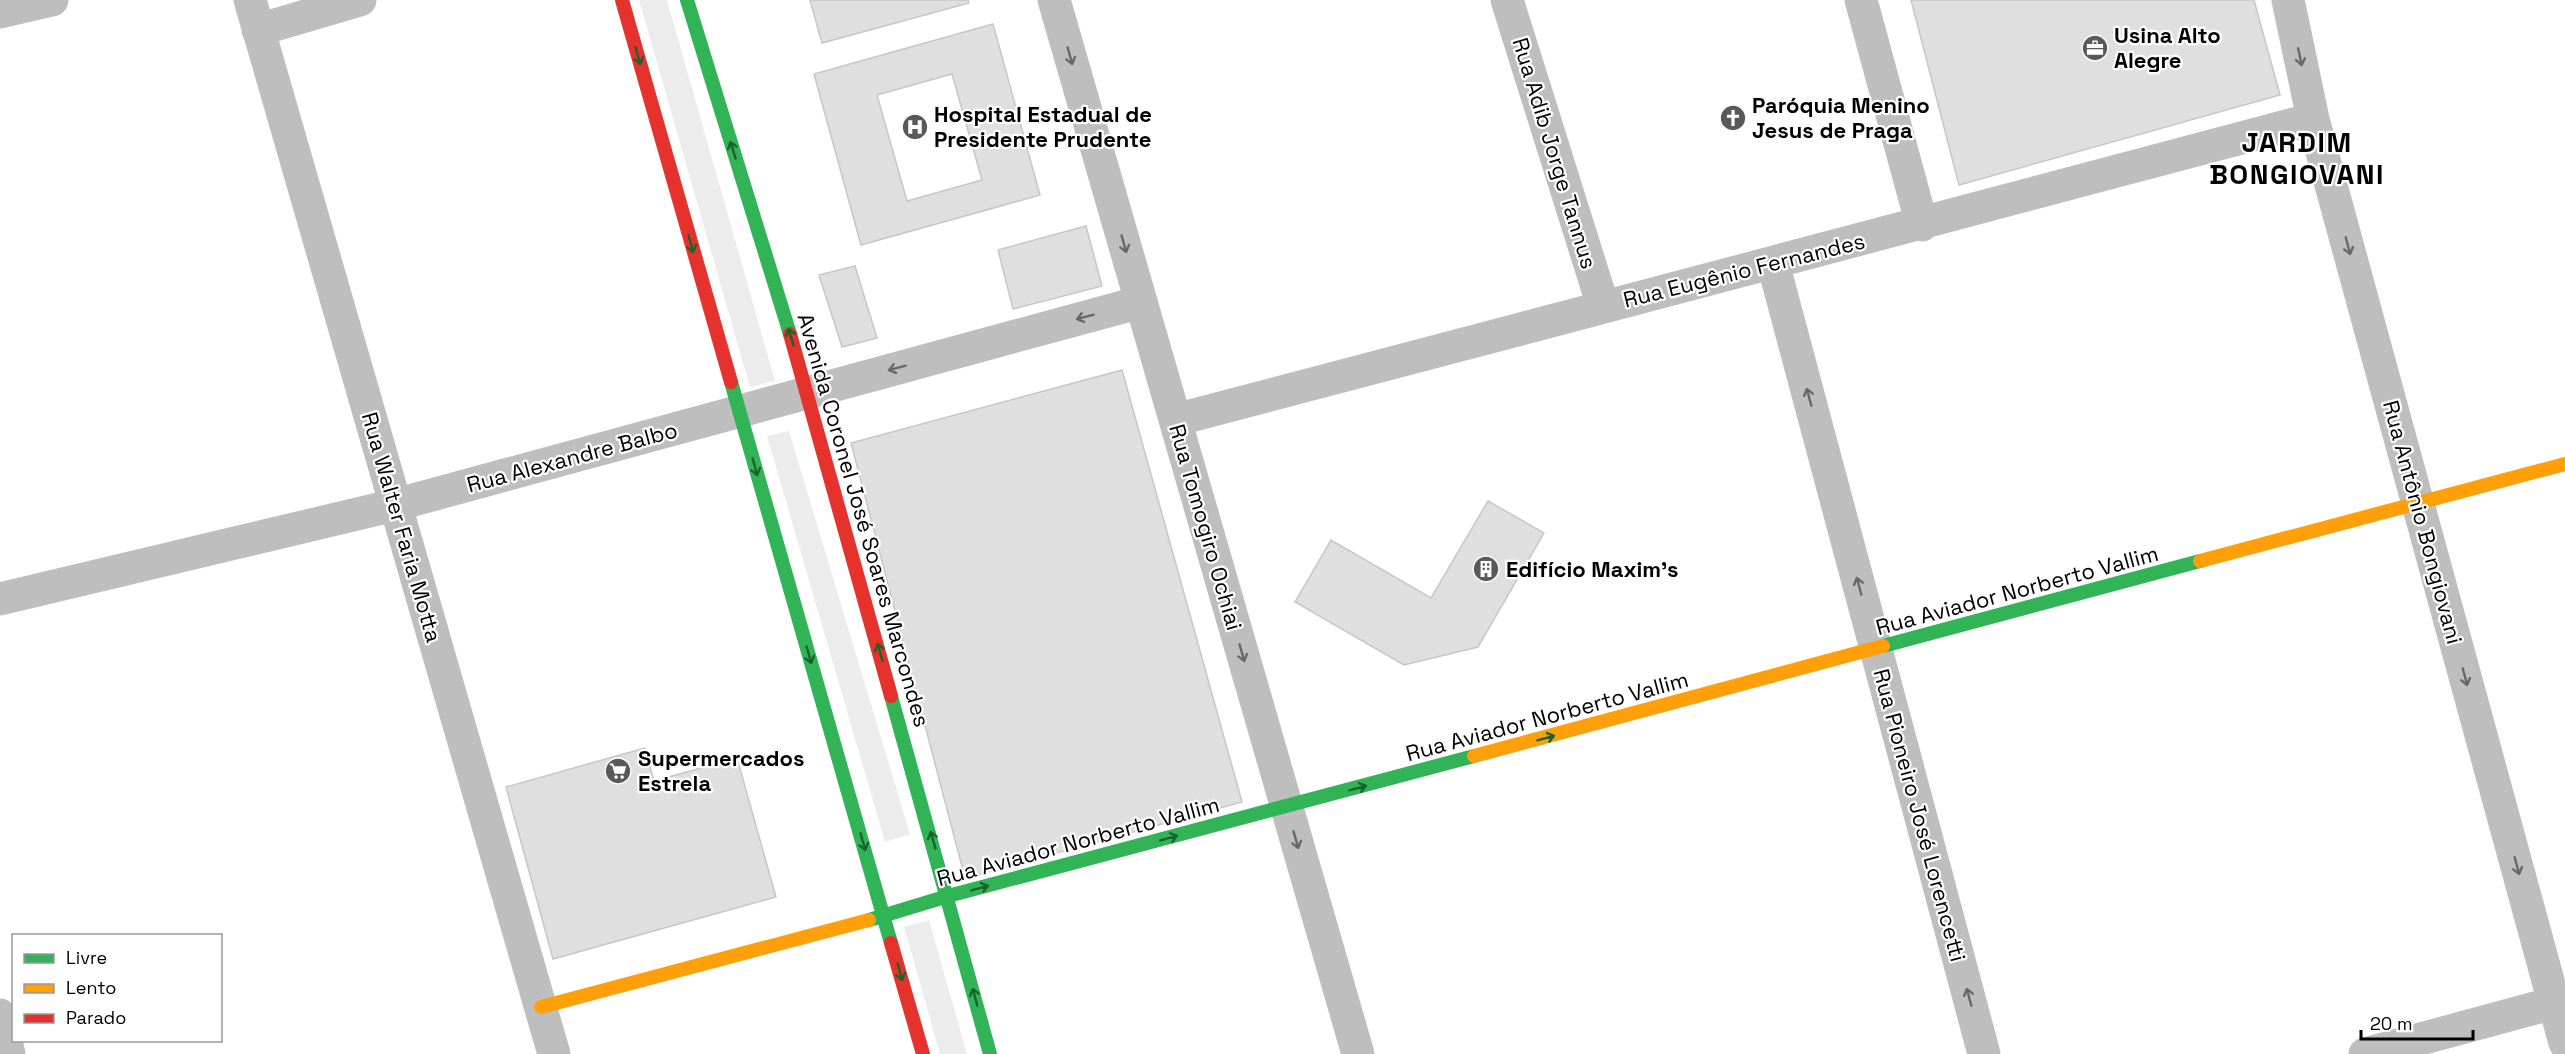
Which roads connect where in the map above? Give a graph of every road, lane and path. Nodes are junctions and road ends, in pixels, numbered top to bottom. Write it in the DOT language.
graph roads {
  1 [pos="52,0"];
  2 [pos="360,0"];
  3 [pos="622,0"];
  4 [pos="687,0"];
  5 [pos="1054,0"];
  6 [pos="1507,0"];
  7 [pos="1861,0"];
  8 [pos="2297,2"];
  9 [pos="0,12"];
  10 [pos="254,15"];
  11 [pos="2313,119"];
  12 [pos="1922,225"];
  13 [pos="1773,263"];
  14 [pos="1141,302"];
  15 [pos="1603,306"];
  16 [pos="808,393"];
  17 [pos="739,411"];
  18 [pos="1175,420"];
  19 [pos="2565,464"];
  20 [pos="2418,504"];
  21 [pos="395,505"];
  22 [pos="0,598"];
  23 [pos="1876,649"];
  24 [pos="1287,807"];
  25 [pos="948,896"];
  26 [pos="884,916"];
  27 [pos="2560,1002"];
  28 [pos="541,1008"];
  29 [pos="0,1015"];
  30 [pos="2565,1043"];
  31 [pos="9,1054"];
  32 [pos="554,1054"];
  33 [pos="923,1054"];
  34 [pos="990,1054"];
  35 [pos="1358,1054"];
  36 [pos="1984,1054"];
  37 [pos="2365,1054"];
  1 -- 9 [label="street"];
  2 -- 10 [label="street"];
  3 -- 17 [label="main road, one-way"];
  16 -- 4 [label="main road, Avenida Coronel José Soares Marcondes, one-way"];
  5 -- 14 [label="street, Rua Tomogiro Ochiai, one-way"];
  6 -- 15 [label="street, Rua Adib Jorge Tannus"];
  7 -- 12 [label="street"];
  8 -- 11 [label="street, Rua Antônio Bongiovani, one-way"];
  10 -- 21 [label="street, Rua Walter Faria Motta"];
  11 -- 12 [label="street, Rua Eugênio Fernandes"];
  11 -- 20 [label="street, Rua Antônio Bongiovani, one-way"];
  12 -- 13 [label="street, Rua Eugênio Fernandes"];
  13 -- 15 [label="street, Rua Eugênio Fernandes"];
  23 -- 13 [label="street, Rua Pioneiro José Lorencetti, one-way"];
  14 -- 16 [label="street, Rua Alexandre Balbo, one-way"];
  14 -- 18 [label="street, Rua Tomogiro Ochiai"];
  15 -- 18 [label="street, Rua Eugênio Fernandes"];
  16 -- 17 [label="street, Rua Alexandre Balbo"];
  25 -- 16 [label="main road, Avenida Coronel José Soares Marcondes, one-way"];
  17 -- 21 [label="street, Rua Alexandre Balbo"];
  17 -- 26 [label="main road, one-way"];
  18 -- 24 [label="street, Rua Tomogiro Ochiai, one-way"];
  19 -- 20 [label="main road, Rua Aviador Norberto Vallim"];
  20 -- 23 [label="main road, Rua Aviador Norberto Vallim"];
  20 -- 27 [label="street, Rua Antônio Bongiovani, one-way"];
  21 -- 22 [label="street, Rua Alexandre Balbo"];
  21 -- 28 [label="street, Rua Walter Faria Motta"];
  24 -- 23 [label="main road, Rua Aviador Norberto Vallim, one-way"];
  36 -- 23 [label="street, Rua Pioneiro José Lorencetti, one-way"];
  25 -- 24 [label="main road, Rua Aviador Norberto Vallim, one-way"];
  24 -- 35 [label="street, Rua Tomogiro Ochiai, one-way"];
  25 -- 26 [label="main road, Rua Aviador Norberto Vallim"];
  34 -- 25 [label="main road, Avenida Coronel José Soares Marcondes, one-way"];
  26 -- 28 [label="main road, Rua Aviador Norberto Vallim"];
  26 -- 33 [label="main road, one-way"];
  27 -- 30 [label="street, Rua Antônio Bongiovani"];
  27 -- 37 [label="street"];
  28 -- 32 [label="street, Rua Walter Faria Motta"];
  29 -- 31 [label="street"];
}
